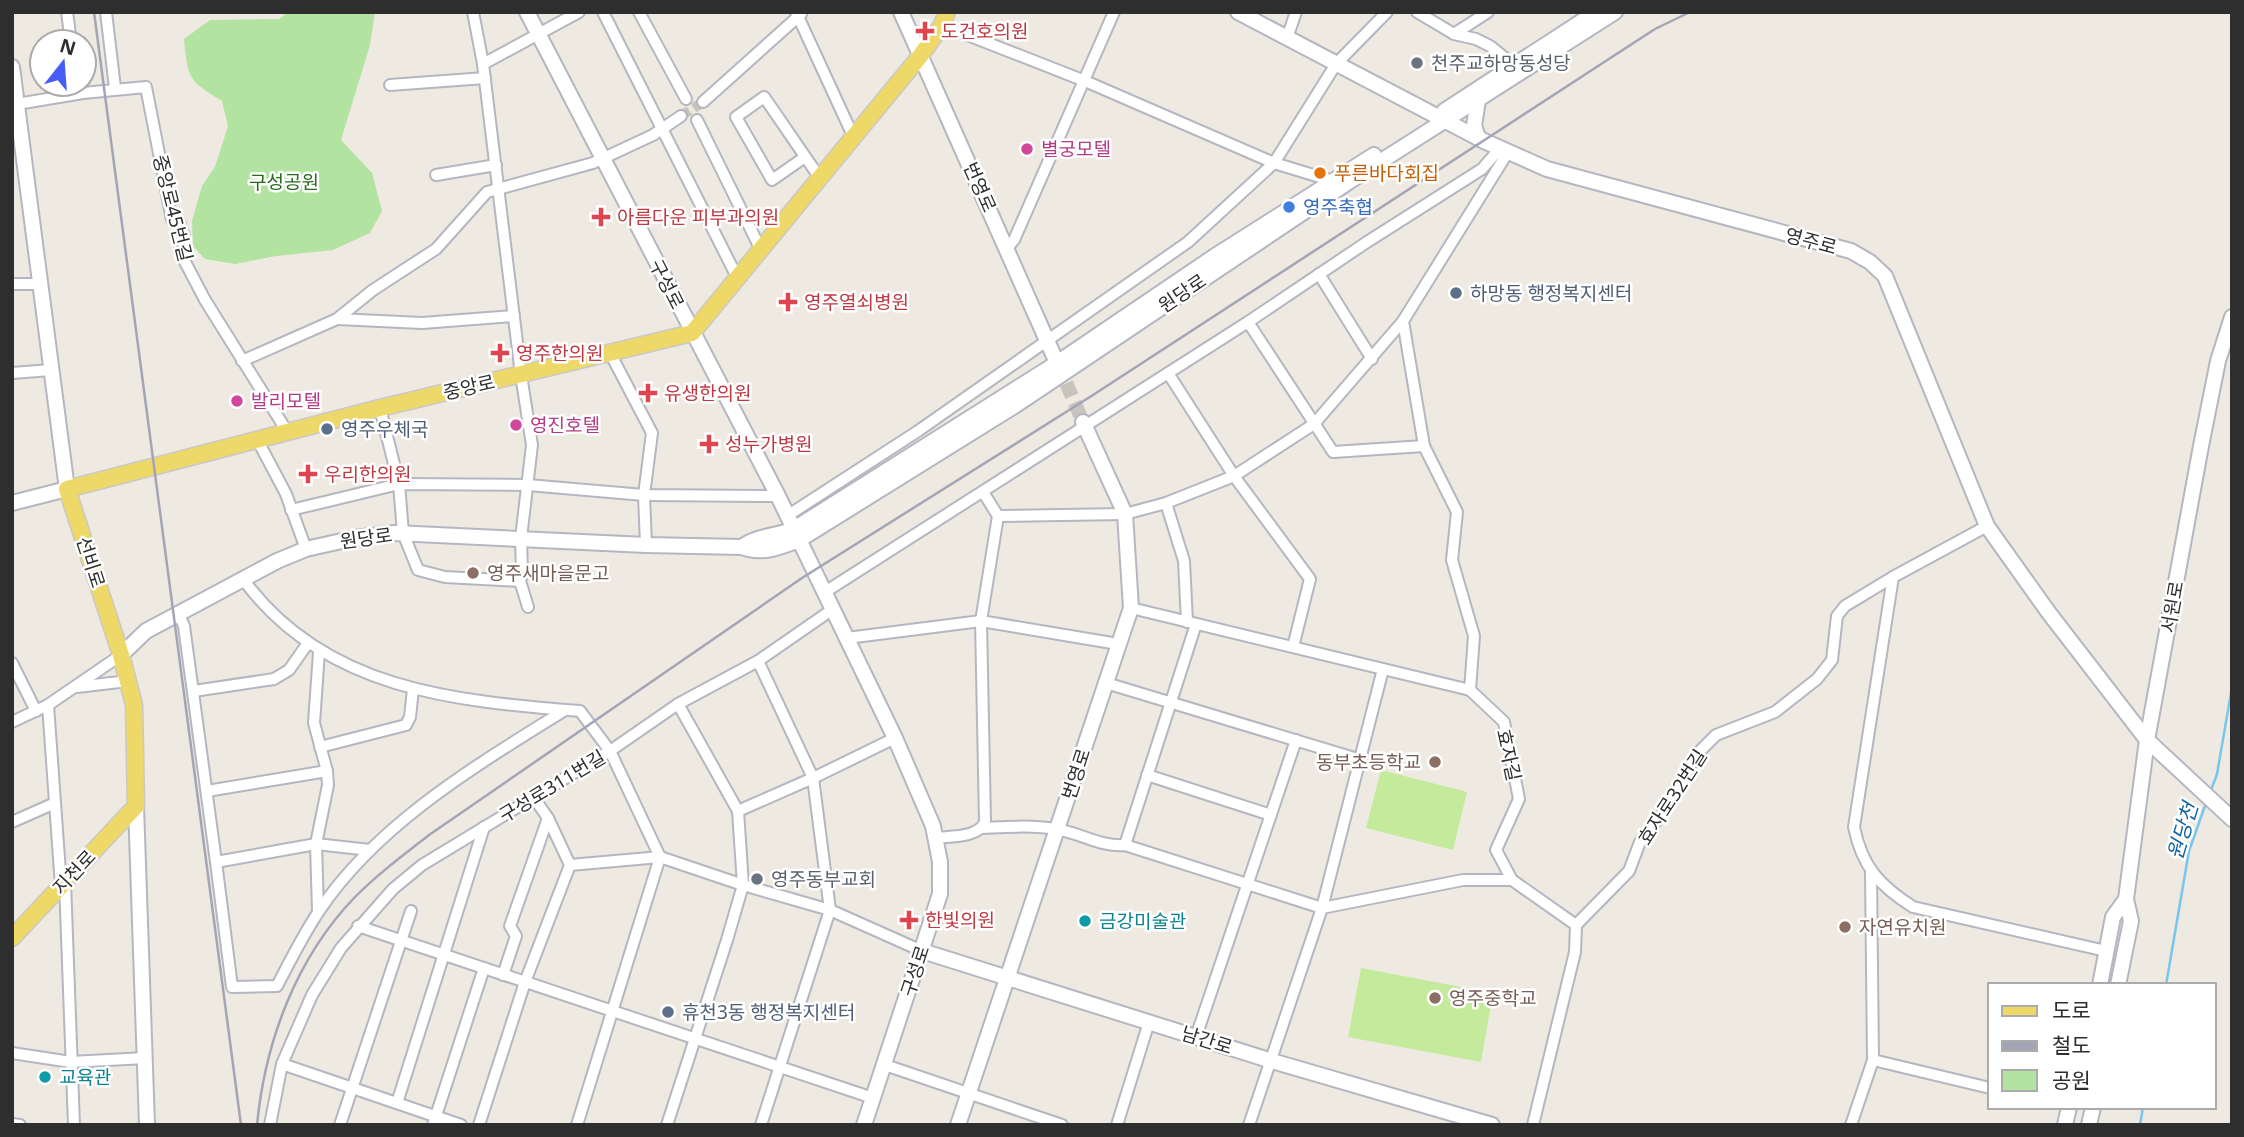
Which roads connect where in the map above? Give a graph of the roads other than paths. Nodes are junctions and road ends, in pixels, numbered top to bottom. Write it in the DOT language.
graph roads {
  1 [pos="106,12"];
  2 [pos="473,12"];
  3 [pos="527,12"];
  4 [pos="579,12"];
  5 [pos="603,12"];
  6 [pos="639,12"];
  7 [pos="901,12"];
  8 [pos="1114,12"];
  9 [pos="1238,12"];
  10 [pos="1296,12"];
  11 [pos="1387,12"];
  12 [pos="1417,12"];
  13 [pos="1488,12"];
  14 [pos="1595,12"];
  15 [pos="1615,12"];
  16 [pos="799,14"];
  17 [pos="944,18"];
  18 [pos="538,34"];
  19 [pos="1454,34"];
  20 [pos="1287,38"];
  21 [pos="921,55"];
  22 [pos="483,64"];
  23 [pos="1336,64"];
  24 [pos="1517,68"];
  25 [pos="13,76"];
  26 [pos="485,78"];
  27 [pos="1084,81"];
  28 [pos="390,85"];
  29 [pos="98,88"];
  30 [pos="115,88"];
  31 [pos="41,98"];
  32 [pos="686,99"];
  33 [pos="1478,100"];
  34 [pos="703,102"];
  35 [pos="17,104"];
  36 [pos="681,116"];
  37 [pos="1443,118"];
  38 [pos="697,120"];
  39 [pos="660,129"];
  40 [pos="1478,137"];
  41 [pos="853,138"];
  42 [pos="1508,152"];
  43 [pos="805,157"];
  44 [pos="603,159"];
  45 [pos="1274,163"];
  46 [pos="496,165"];
  47 [pos="436,175"];
  48 [pos="820,178"];
  49 [pos="1333,180"];
  50 [pos="499,188"];
  51 [pos="1007,248"];
  52 [pos="761,250"];
  53 [pos="1319,274"];
  54 [pos="738,279"];
  55 [pos="40,284"];
  56 [pos="12,285"];
  57 [pos="514,316"];
  58 [pos="2232,317"];
  59 [pos="337,318"];
  60 [pos="1403,321"];
  61 [pos="1248,322"];
  62 [pos="692,333"];
  63 [pos="1047,340"];
  64 [pos="610,353"];
  65 [pos="1372,359"];
  66 [pos="242,360"];
  67 [pos="1058,363"];
  68 [pos="51,370"];
  69 [pos="12,373"];
  70 [pos="1168,373"];
  71 [pos="521,375"];
  72 [pos="380,408"];
  73 [pos="1084,424"];
  74 [pos="1314,424"];
  75 [pos="288,433"];
  76 [pos="258,441"];
  77 [pos="1424,446"];
  78 [pos="1234,476"];
  79 [pos="399,484"];
  80 [pos="528,485"];
  81 [pos="66,489"];
  82 [pos="983,492"];
  83 [pos="644,495"];
  84 [pos="778,496"];
  85 [pos="12,503"];
  86 [pos="1166,503"];
  87 [pos="291,510"];
  88 [pos="1125,514"];
  89 [pos="998,516"];
  90 [pos="1987,526"];
  91 [pos="793,529"];
  92 [pos="402,533"];
  93 [pos="521,538"];
  94 [pos="646,545"];
  95 [pos="306,549"];
  96 [pos="1893,576"];
  97 [pos="243,579"];
  98 [pos="520,580"];
  99 [pos="825,592"];
  100 [pos="528,607"];
  101 [pos="1131,608"];
  102 [pos="833,609"];
  103 [pos="179,615"];
  104 [pos="981,621"];
  105 [pos="1192,623"];
  106 [pos="847,638"];
  107 [pos="308,643"];
  108 [pos="1118,644"];
  109 [pos="1293,647"];
  110 [pos="319,652"];
  111 [pos="121,655"];
  112 [pos="758,661"];
  113 [pos="12,663"];
  114 [pos="1383,669"];
  115 [pos="128,681"];
  116 [pos="1106,683"];
  117 [pos="74,687"];
  118 [pos="414,689"];
  119 [pos="1470,690"];
  120 [pos="194,691"];
  121 [pos="1170,703"];
  122 [pos="678,704"];
  123 [pos="48,705"];
  124 [pos="565,710"];
  125 [pos="36,711"];
  126 [pos="12,722"];
  127 [pos="895,738"];
  128 [pos="1296,740"];
  129 [pos="2147,740"];
  130 [pos="320,747"];
  131 [pos="610,751"];
  132 [pos="1361,760"];
  133 [pos="327,771"];
  134 [pos="1147,775"];
  135 [pos="813,778"];
  136 [pos="207,791"];
  137 [pos="534,798"];
  138 [pos="55,803"];
  139 [pos="136,806"];
  140 [pos="738,811"];
  141 [pos="1271,815"];
  142 [pos="548,818"];
  143 [pos="2231,819"];
  144 [pos="12,822"];
  145 [pos="484,827"];
  146 [pos="982,828"];
  147 [pos="1057,829"];
  148 [pos="935,838"];
  149 [pos="316,844"];
  150 [pos="1125,845"];
  151 [pos="370,850"];
  152 [pos="660,857"];
  153 [pos="216,862"];
  154 [pos="570,864"];
  155 [pos="1871,872"];
  156 [pos="1512,880"];
  157 [pos="63,884"];
  158 [pos="1248,884"];
  159 [pos="743,885"];
  160 [pos="2126,899"];
  161 [pos="1322,908"];
  162 [pos="830,910"];
  163 [pos="411,911"];
  164 [pos="318,912"];
  165 [pos="1576,925"];
  166 [pos="358,926"];
  167 [pos="13,937"];
  168 [pos="402,941"];
  169 [pos="922,951"];
  170 [pos="2106,951"];
  171 [pos="445,955"];
  172 [pos="484,968"];
  173 [pos="503,975"];
  174 [pos="1008,978"];
  175 [pos="525,982"];
  176 [pos="2100,983"];
  177 [pos="2118,983"];
  178 [pos="613,1011"];
  179 [pos="1149,1022"];
  180 [pos="1196,1037"];
  181 [pos="695,1038"];
  182 [pos="12,1053"];
  183 [pos="145,1058"];
  184 [pos="1272,1060"];
  185 [pos="1873,1060"];
  186 [pos="71,1062"];
  187 [pos="282,1064"];
  188 [pos="885,1065"];
  189 [pos="780,1067"];
  190 [pos="353,1088"];
  191 [pos="1988,1088"];
  192 [pos="969,1094"];
  193 [pos="873,1098"];
  194 [pos="397,1103"];
  195 [pos="435,1120"];
  196 [pos="12,1124"];
  197 [pos="20,1125"];
  198 [pos="74,1125"];
  199 [pos="147,1125"];
  200 [pos="270,1125"];
  201 [pos="340,1125"];
  202 [pos="461,1125"];
  203 [pos="479,1125"];
  204 [pos="578,1125"];
  205 [pos="667,1125"];
  206 [pos="761,1125"];
  207 [pos="864,1125"];
  208 [pos="958,1125"];
  209 [pos="1062,1125"];
  210 [pos="1116,1125"];
  211 [pos="1250,1125"];
  212 [pos="1492,1125"];
  213 [pos="1533,1125"];
  214 [pos="1851,1125"];
  1 -- 30 [label="street"];
  2 -- 22 [label="street"];
  3 -- 18 [label="main road, 구성로"];
  4 -- 18 [label="street"];
  5 -- 39 [label="street"];
  6 -- 32 [label="street"];
  7 -- 21 [label="main road, 번영로"];
  8 -- 27 [label="street"];
  9 -- 20 [label="main road, 영주로"];
  10 -- 20 [label="street"];
  11 -- 23 [label="street"];
  12 -- 19 [label="street"];
  13 -- 19 [label="street"];
  14 -- 24 [label="main road, 원당로"];
  15 -- 24 [label="main road, 원당로"];
  16 -- 34 [label="street"];
  16 -- 41 [label="street"];
  17 -- 21 [label="main road"];
  17 -- 27 [label="street"];
  18 -- 22 [label="street"];
  18 -- 44 [label="main road, 구성로"];
  19 -- 24 [label="street"];
  20 -- 23 [label="main road, 영주로"];
  21 -- 41 [label="main road"];
  21 -- 51 [label="main road, 번영로"];
  22 -- 26 [label="street"];
  23 -- 37 [label="main road, 영주로"];
  23 -- 45 [label="street"];
  24 -- 33 [label="main road, 원당로"];
  24 -- 37 [label="main road, 원당로"];
  25 -- 35 [label="main road, 선비로"];
  26 -- 28 [label="street"];
  26 -- 46 [label="street"];
  27 -- 45 [label="street"];
  27 -- 51 [label="street"];
  29 -- 30 [label="street, 중앙로45번길"];
  30 -- 66 [label="street, 중앙로45번길"];
  31 -- 35 [label="street, 중앙로45번길"];
  33 -- 37 [label="main road, 원당로"];
  33 -- 40 [label="main road"];
  35 -- 55 [label="main road, 선비로"];
  36 -- 39 [label="street"];
  37 -- 40 [label="main road, 영주로"];
  37 -- 49 [label="main road, 원당로"];
  37 -- 91 [label="main road, 원당로"];
  38 -- 52 [label="street"];
  39 -- 44 [label="street"];
  39 -- 54 [label="street"];
  40 -- 42 [label="main road, 영주로"];
  41 -- 48 [label="main road"];
  42 -- 53 [label="street"];
  42 -- 60 [label="street"];
  42 -- 90 [label="main road, 영주로"];
  43 -- 43 [label="street"];
  43 -- 48 [label="street"];
  44 -- 50 [label="street"];
  44 -- 62 [label="main road, 구성로"];
  45 -- 49 [label="street"];
  45 -- 63 [label="street"];
  46 -- 47 [label="street"];
  46 -- 50 [label="street"];
  48 -- 52 [label="main road"];
  49 -- 67 [label="main road, 원당로"];
  50 -- 57 [label="street"];
  50 -- 59 [label="street"];
  51 -- 63 [label="main road, 번영로"];
  52 -- 54 [label="main road"];
  53 -- 61 [label="street"];
  53 -- 65 [label="street"];
  54 -- 62 [label="main road"];
  55 -- 56 [label="street"];
  55 -- 68 [label="main road, 선비로"];
  57 -- 59 [label="street"];
  57 -- 71 [label="street"];
  58 -- 129 [label="main road, 서원로"];
  59 -- 66 [label="street"];
  60 -- 65 [label="street"];
  60 -- 77 [label="street"];
  61 -- 70 [label="street"];
  61 -- 74 [label="street"];
  62 -- 64 [label="main road, 중앙로"];
  62 -- 84 [label="main road, 구성로"];
  63 -- 67 [label="main road, 번영로"];
  63 -- 91 [label="street"];
  64 -- 71 [label="main road, 중앙로"];
  64 -- 83 [label="street"];
  65 -- 74 [label="street"];
  66 -- 75 [label="street, 중앙로45번길"];
  67 -- 91 [label="main road, 원당로"];
  68 -- 69 [label="street"];
  68 -- 81 [label="main road, 선비로"];
  70 -- 73 [label="street"];
  70 -- 78 [label="street"];
  71 -- 72 [label="main road, 중앙로"];
  71 -- 80 [label="street"];
  72 -- 75 [label="main road, 중앙로"];
  72 -- 79 [label="street"];
  73 -- 82 [label="street"];
  73 -- 88 [label="main road, 번영로"];
  74 -- 77 [label="street"];
  74 -- 78 [label="street"];
  75 -- 76 [label="main road, 중앙로"];
  76 -- 81 [label="main road, 중앙로"];
  76 -- 87 [label="street"];
  77 -- 119 [label="street"];
  78 -- 86 [label="street"];
  78 -- 109 [label="street"];
  79 -- 80 [label="street"];
  79 -- 87 [label="street"];
  79 -- 92 [label="street"];
  80 -- 83 [label="street"];
  80 -- 93 [label="street"];
  81 -- 85 [label="main road, 중앙로"];
  81 -- 111 [label="main road, 선비로"];
  82 -- 89 [label="street"];
  82 -- 99 [label="street"];
  83 -- 84 [label="street"];
  83 -- 94 [label="street"];
  84 -- 91 [label="main road, 구성로"];
  86 -- 88 [label="street"];
  86 -- 105 [label="street"];
  87 -- 95 [label="street"];
  88 -- 89 [label="street"];
  88 -- 101 [label="main road, 번영로"];
  89 -- 104 [label="street"];
  90 -- 96 [label="street, 효자로32번길"];
  90 -- 129 [label="main road, 영주로"];
  91 -- 94 [label="main road, 원당로"];
  91 -- 99 [label="main road, 구성로"];
  92 -- 93 [label="main road, 원당로"];
  92 -- 95 [label="main road, 원당로"];
  92 -- 98 [label="street"];
  93 -- 94 [label="main road, 원당로"];
  93 -- 98 [label="street"];
  95 -- 97 [label="main road, 원당로"];
  96 -- 155 [label="street"];
  96 -- 165 [label="street, 효자로32번길"];
  97 -- 103 [label="main road, 원당로"];
  97 -- 107 [label="street"];
  98 -- 100 [label="street"];
  99 -- 102 [label="main road, 구성로"];
  101 -- 105 [label="street"];
  101 -- 108 [label="main road, 번영로"];
  102 -- 106 [label="main road, 구성로"];
  102 -- 112 [label="street, 구성로311번길"];
  103 -- 111 [label="main road, 원당로"];
  103 -- 120 [label="street"];
  104 -- 106 [label="street"];
  104 -- 108 [label="street"];
  104 -- 146 [label="street"];
  105 -- 109 [label="street"];
  105 -- 121 [label="street"];
  106 -- 127 [label="main road, 구성로"];
  107 -- 110 [label="street"];
  107 -- 120 [label="street"];
  108 -- 116 [label="main road, 번영로"];
  109 -- 114 [label="street"];
  110 -- 118 [label="street"];
  110 -- 130 [label="street"];
  111 -- 115 [label="main road, 선비로"];
  111 -- 117 [label="street, 원당로"];
  112 -- 122 [label="street, 구성로311번길"];
  112 -- 135 [label="street"];
  113 -- 125 [label="street"];
  114 -- 119 [label="street"];
  114 -- 132 [label="street"];
  115 -- 117 [label="street"];
  115 -- 139 [label="main road, 선비로"];
  116 -- 121 [label="street"];
  116 -- 147 [label="main road, 번영로"];
  117 -- 123 [label="street, 원당로"];
  118 -- 124 [label="street"];
  118 -- 130 [label="street"];
  119 -- 156 [label="street, 효자길"];
  120 -- 136 [label="street"];
  121 -- 128 [label="street"];
  121 -- 134 [label="street"];
  122 -- 131 [label="street, 구성로311번길"];
  122 -- 140 [label="street"];
  123 -- 125 [label="street, 원당로"];
  123 -- 138 [label="street"];
  124 -- 131 [label="street"];
  124 -- 151 [label="street"];
  125 -- 126 [label="street, 원당로"];
  127 -- 135 [label="street"];
  127 -- 148 [label="main road, 구성로"];
  128 -- 132 [label="street"];
  128 -- 141 [label="street"];
  129 -- 143 [label="main road, 영주로"];
  129 -- 160 [label="main road, 서원로"];
  130 -- 133 [label="street"];
  131 -- 137 [label="street, 구성로311번길"];
  131 -- 152 [label="street"];
  132 -- 161 [label="street"];
  133 -- 136 [label="street"];
  133 -- 149 [label="street"];
  134 -- 141 [label="street"];
  134 -- 150 [label="street"];
  135 -- 140 [label="street"];
  135 -- 162 [label="street"];
  136 -- 153 [label="street"];
  137 -- 142 [label="street"];
  137 -- 145 [label="street, 구성로311번길"];
  138 -- 144 [label="street"];
  138 -- 157 [label="street"];
  139 -- 157 [label="main road, 지천로"];
  139 -- 183 [label="main road, 선비로"];
  140 -- 159 [label="street"];
  141 -- 158 [label="street"];
  142 -- 154 [label="street"];
  142 -- 173 [label="street"];
  145 -- 166 [label="street, 구성로311번길"];
  145 -- 171 [label="street"];
  146 -- 147 [label="street"];
  146 -- 148 [label="street"];
  147 -- 150 [label="street"];
  147 -- 174 [label="main road, 번영로"];
  148 -- 169 [label="main road, 구성로"];
  149 -- 151 [label="street"];
  149 -- 153 [label="street"];
  149 -- 164 [label="street"];
  150 -- 158 [label="street"];
  151 -- 164 [label="street"];
  152 -- 154 [label="street"];
  152 -- 159 [label="street"];
  152 -- 178 [label="street"];
  153 -- 164 [label="street"];
  154 -- 175 [label="street"];
  155 -- 170 [label="street"];
  155 -- 185 [label="street"];
  156 -- 161 [label="street"];
  156 -- 165 [label="street, 효자길"];
  157 -- 167 [label="main road, 지천로"];
  157 -- 186 [label="street"];
  158 -- 161 [label="street"];
  158 -- 180 [label="street"];
  159 -- 162 [label="street"];
  159 -- 181 [label="street"];
  160 -- 170 [label="main road, 서원로"];
  160 -- 177 [label="main road, 서원로"];
  161 -- 184 [label="street"];
  162 -- 169 [label="street"];
  162 -- 189 [label="street"];
  163 -- 168 [label="street"];
  165 -- 213 [label="street"];
  166 -- 168 [label="street"];
  166 -- 187 [label="street, 구성로311번길"];
  168 -- 171 [label="street"];
  168 -- 190 [label="street"];
  169 -- 174 [label="main road, 남간로"];
  169 -- 188 [label="main road, 구성로"];
  170 -- 176 [label="main road, 서원로"];
  171 -- 172 [label="street"];
  171 -- 194 [label="street"];
  172 -- 173 [label="street"];
  172 -- 195 [label="street"];
  173 -- 175 [label="street"];
  174 -- 179 [label="main road, 남간로"];
  174 -- 192 [label="main road, 번영로"];
  175 -- 178 [label="street"];
  175 -- 203 [label="street"];
  178 -- 181 [label="street"];
  178 -- 204 [label="street"];
  179 -- 180 [label="main road, 남간로"];
  179 -- 210 [label="street"];
  180 -- 184 [label="main road, 남간로"];
  181 -- 189 [label="street"];
  181 -- 205 [label="street"];
  182 -- 186 [label="street"];
  183 -- 186 [label="street"];
  183 -- 199 [label="main road, 선비로"];
  184 -- 211 [label="street"];
  184 -- 212 [label="main road, 남간로"];
  185 -- 191 [label="street"];
  185 -- 214 [label="street"];
  186 -- 198 [label="street"];
  187 -- 190 [label="street"];
  187 -- 200 [label="street, 구성로311번길"];
  188 -- 192 [label="street"];
  188 -- 193 [label="main road, 구성로"];
  189 -- 193 [label="street"];
  189 -- 206 [label="street"];
  190 -- 194 [label="street"];
  190 -- 201 [label="street"];
  192 -- 208 [label="main road, 번영로"];
  192 -- 209 [label="street"];
  193 -- 207 [label="main road, 구성로"];
  194 -- 195 [label="street"];
  195 -- 202 [label="street"];
  196 -- 197 [label="street"];
}
